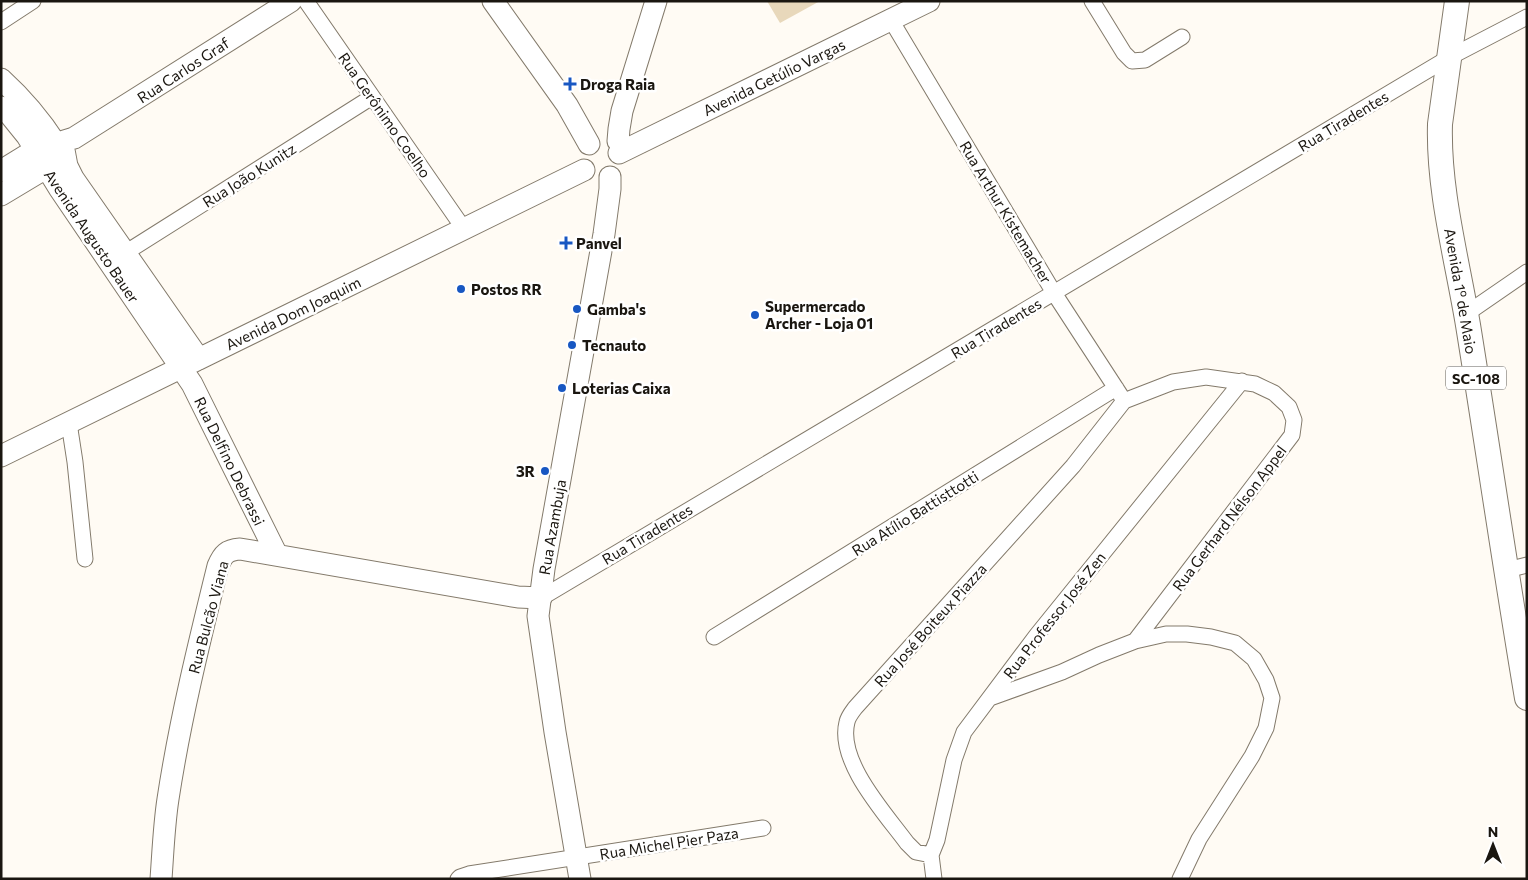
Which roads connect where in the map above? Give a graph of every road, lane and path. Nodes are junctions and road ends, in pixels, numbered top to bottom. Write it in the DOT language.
graph roads {
  1 [pos="33,1"];
  2 [pos="291,1"];
  3 [pos="306,1"];
  4 [pos="493,1"];
  5 [pos="656,1"];
  6 [pos="929,1"];
  7 [pos="1092,1"];
  8 [pos="1457,1"];
  9 [pos="1527,17"];
  10 [pos="891,20"];
  11 [pos="1,22"];
  12 [pos="1182,37"];
  13 [pos="1450,57"];
  14 [pos="1,80"];
  15 [pos="372,97"];
  16 [pos="1,107"];
  17 [pos="65,144"];
  18 [pos="610,146"];
  19 [pos="41,159"];
  20 [pos="584,170"];
  21 [pos="1,171"];
  22 [pos="610,176"];
  23 [pos="1,195"];
  24 [pos="464,229"];
  25 [pos="118,258"];
  26 [pos="1527,272"];
  27 [pos="1054,294"];
  28 [pos="1466,314"];
  29 [pos="190,363"];
  30 [pos="1242,381"];
  31 [pos="1116,388"];
  32 [pos="1124,401"];
  33 [pos="69,423"];
  34 [pos="1,456"];
  35 [pos="277,555"];
  36 [pos="85,559"];
  37 [pos="1517,568"];
  38 [pos="540,598"];
  39 [pos="714,638"];
  40 [pos="1135,641"];
  41 [pos="990,698"];
  42 [pos="1527,698"];
  43 [pos="762,828"];
  44 [pos="931,856"];
  45 [pos="575,858"];
  46 [pos="161,879"];
  47 [pos="458,879"];
  48 [pos="580,879"];
  49 [pos="934,879"];
  50 [pos="1180,879"];
  1 -- 11 [label="street"];
  2 -- 17 [label="main road, Rua Carlos Graf"];
  3 -- 15 [label="street, Rua Gerônimo Coelho"];
  4 -- 18 [label="main road"];
  5 -- 18 [label="main road"];
  6 -- 10 [label="main road, Avenida Getúlio Vargas"];
  7 -- 12 [label="street"];
  8 -- 13 [label="main road, Avenida 1º de Maio / SC-108"];
  9 -- 13 [label="street, Rua Tiradentes"];
  10 -- 18 [label="main road, Avenida Getúlio Vargas"];
  10 -- 27 [label="street, Rua Arthur Kistemacher"];
  13 -- 27 [label="street, Rua Tiradentes"];
  13 -- 28 [label="main road, Avenida 1º de Maio / SC-108"];
  14 -- 17 [label="main road, Avenida Augusto Bauer"];
  15 -- 24 [label="street, Rua Gerônimo Coelho"];
  15 -- 25 [label="street, Rua João Kunitz"];
  16 -- 19 [label="main road, Avenida Augusto Bauer"];
  17 -- 19 [label="main road, Rua Carlos Graf"];
  17 -- 25 [label="main road, Avenida Augusto Bauer"];
  18 -- 20 [label="main road"];
  18 -- 22 [label="main road"];
  19 -- 21 [label="main road"];
  19 -- 23 [label="main road"];
  19 -- 25 [label="main road, Avenida Augusto Bauer"];
  20 -- 22 [label="main road"];
  20 -- 24 [label="main road, Avenida Dom Joaquim"];
  22 -- 38 [label="main road, Rua Azambuja"];
  24 -- 29 [label="main road, Avenida Dom Joaquim"];
  25 -- 29 [label="main road, Avenida Augusto Bauer"];
  26 -- 28 [label="street"];
  27 -- 31 [label="street, Rua Arthur Kistemacher"];
  27 -- 38 [label="street, Rua Tiradentes"];
  28 -- 37 [label="main road, Avenida 1º de Maio / SC-108"];
  29 -- 33 [label="main road, Avenida Dom Joaquim"];
  29 -- 35 [label="main road, Rua Delfino Debrassi"];
  30 -- 32 [label="street, Rua Gerhard Nélson Appel"];
  30 -- 40 [label="street, Rua Gerhard Nélson Appel"];
  30 -- 41 [label="street, Rua Professor José Zen"];
  31 -- 32 [label="street, Rua Arthur Kistemacher"];
  31 -- 39 [label="street, Rua Atílio Battisttotti"];
  32 -- 44 [label="street, Rua José Boiteux Piazza"];
  33 -- 34 [label="main road, Avenida Dom Joaquim"];
  33 -- 36 [label="street"];
  35 -- 38 [label="main road, Rua Bulcão Viana"];
  35 -- 46 [label="main road, Rua Bulcão Viana"];
  37 -- 42 [label="main road, Avenida 1º de Maio / SC-108"];
  38 -- 45 [label="main road, Rua Azambuja"];
  40 -- 41 [label="street"];
  40 -- 50 [label="street"];
  41 -- 44 [label="street, Rua Professor José Zen"];
  43 -- 45 [label="street, Rua Michel Pier Paza"];
  44 -- 49 [label="street, Rua Professor José Zen"];
  45 -- 47 [label="street, Rua Michel Pier Paza"];
  45 -- 48 [label="main road, Rua Azambuja"];
}
